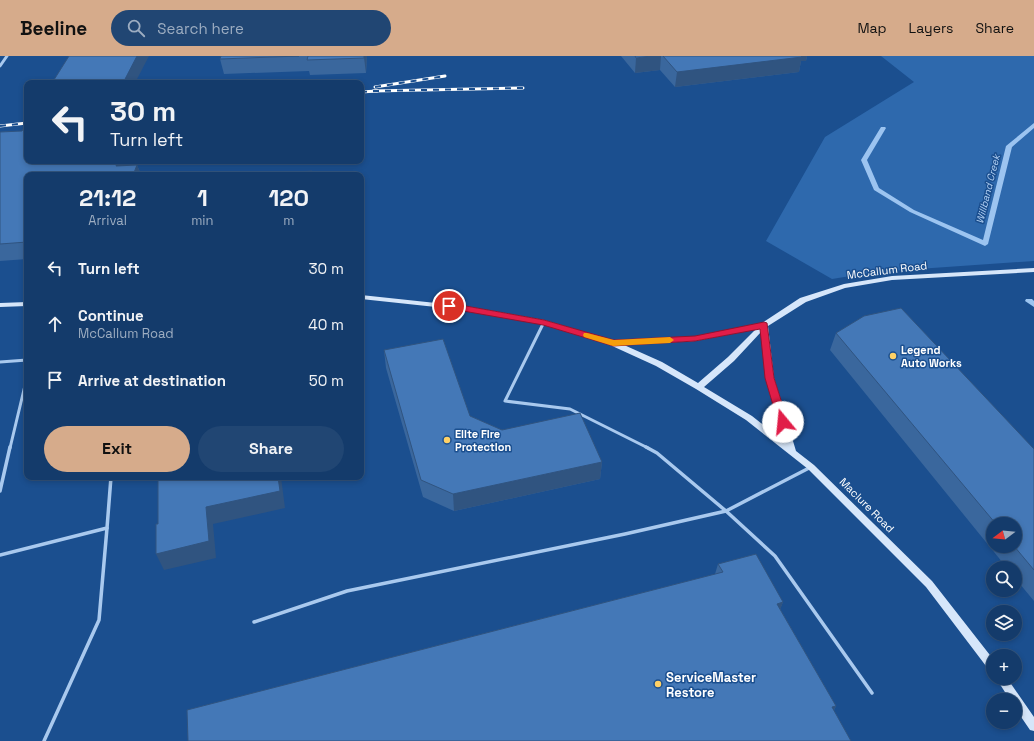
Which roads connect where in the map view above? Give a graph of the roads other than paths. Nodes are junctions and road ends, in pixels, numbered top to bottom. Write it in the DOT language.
graph roads {
  1 [pos="8,56"];
  2 [pos="0,66"];
  3 [pos="1034,270"];
  4 [pos="364,297"];
  5 [pos="0,304"];
  6 [pos="24,304"];
  7 [pos="544,322"];
  8 [pos="764,325"];
  9 [pos="613,343"];
  10 [pos="24,360"];
  11 [pos="0,362"];
  12 [pos="699,387"];
  13 [pos="24,390"];
  14 [pos="792,451"];
  15 [pos="811,467"];
  16 [pos="111,480"];
  17 [pos="0,491"];
  18 [pos="726,511"];
  19 [pos="107,528"];
  20 [pos="0,555"];
  21 [pos="254,622"];
  22 [pos="986,658"];
  23 [pos="1006,685"];
  24 [pos="872,694"];
  25 [pos="1034,726"];
  26 [pos="44,741"];
  1 -- 2 [label="street"];
  3 -- 8 [label="street, McCallum Road"];
  4 -- 7 [label="street"];
  5 -- 6 [label="street"];
  7 -- 9 [label="street"];
  7 -- 18 [label="lane"];
  8 -- 9 [label="street"];
  8 -- 12 [label="street, McCallum Road"];
  8 -- 14 [label="street"];
  9 -- 12 [label="street"];
  10 -- 11 [label="lane"];
  12 -- 14 [label="street, Maclure Road"];
  13 -- 17 [label="lane"];
  14 -- 15 [label="street, Maclure Road"];
  15 -- 18 [label="lane"];
  15 -- 22 [label="street, Maclure Road"];
  16 -- 19 [label="lane"];
  18 -- 21 [label="lane"];
  18 -- 24 [label="lane"];
  19 -- 20 [label="lane"];
  19 -- 26 [label="lane"];
  23 -- 25 [label="street"];
}
